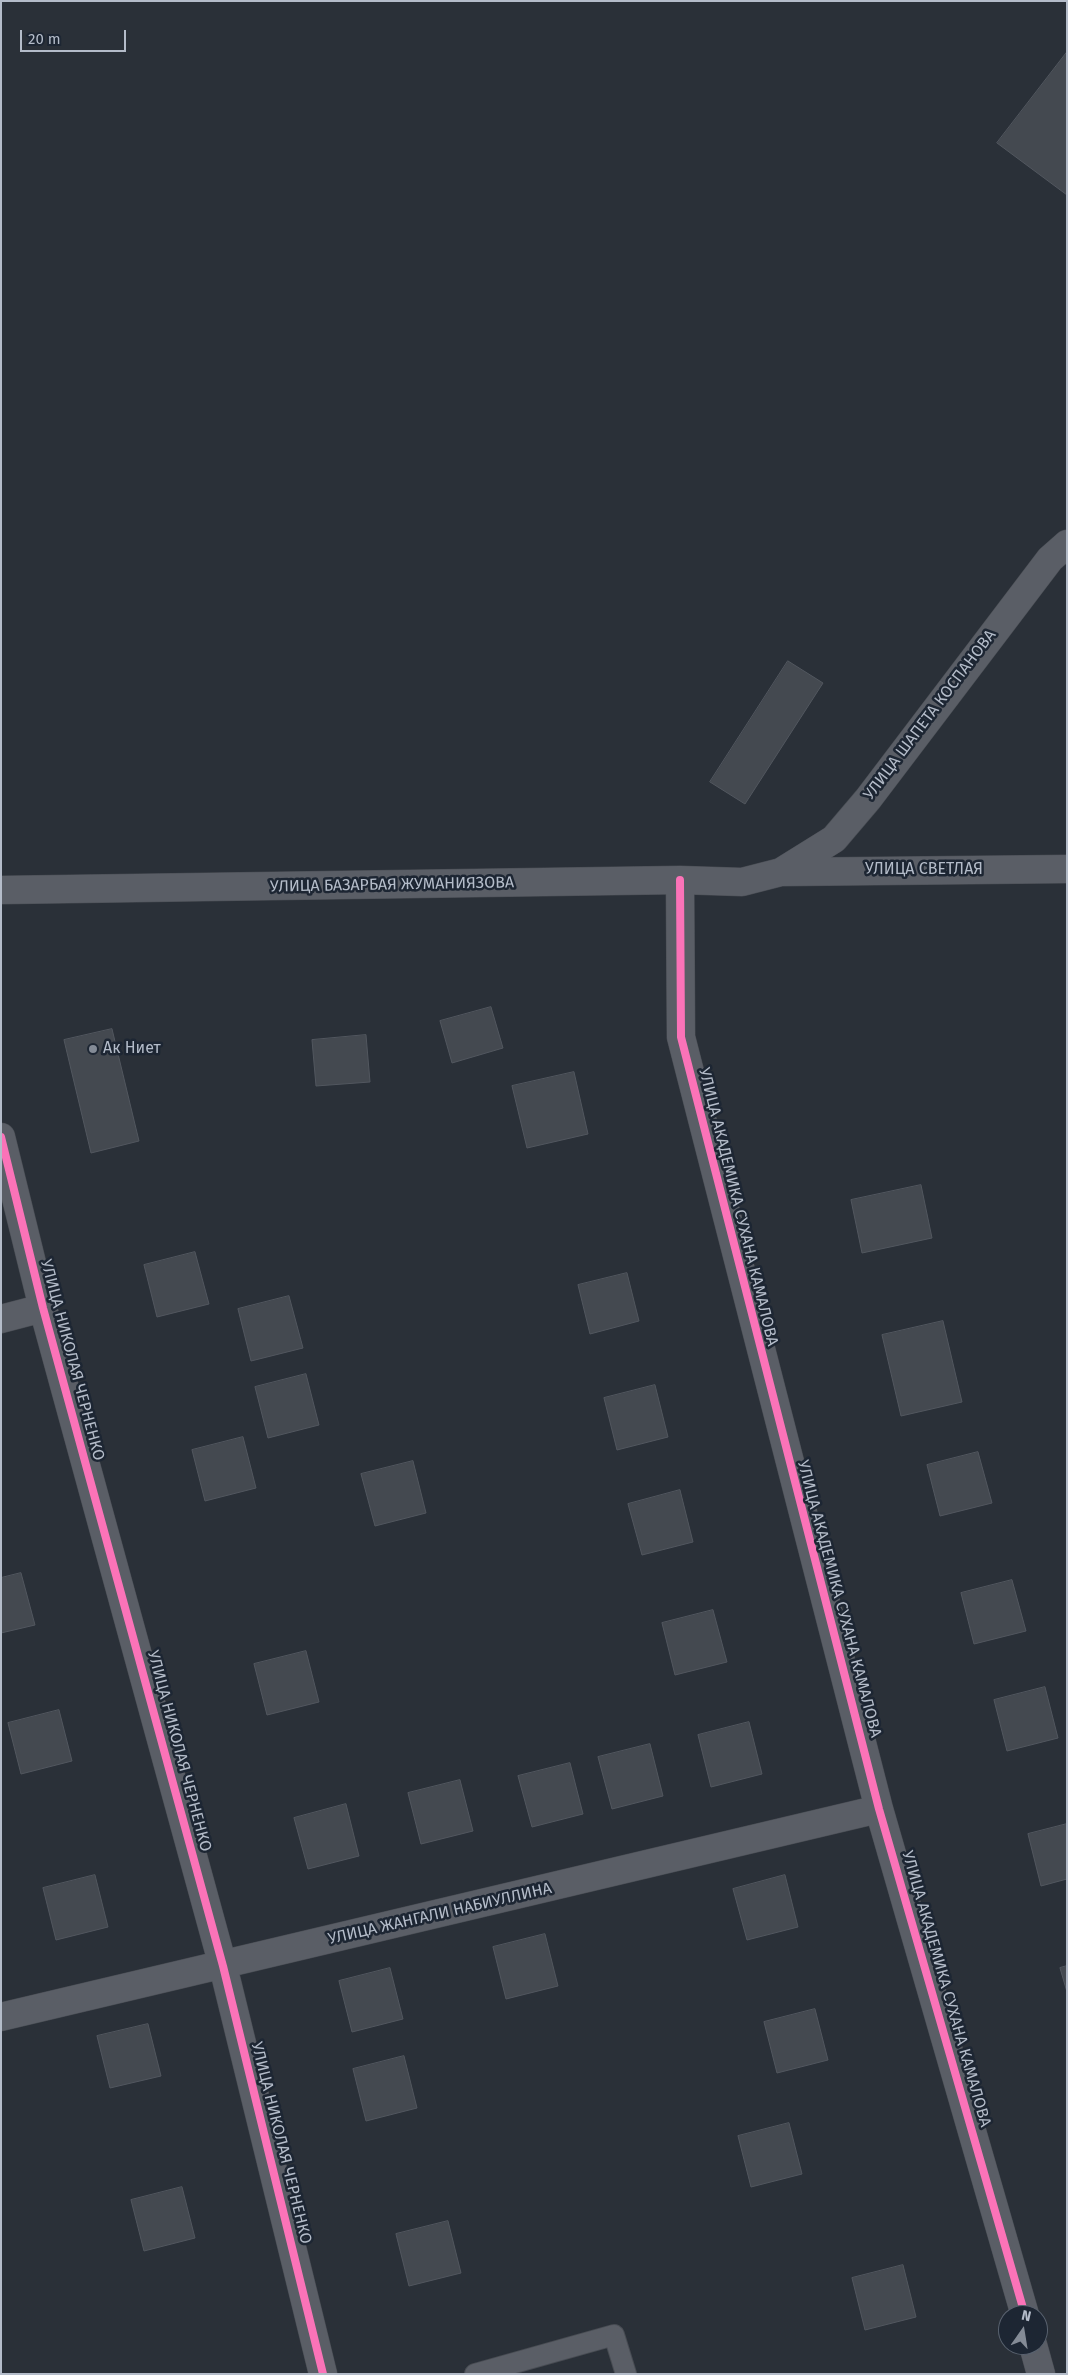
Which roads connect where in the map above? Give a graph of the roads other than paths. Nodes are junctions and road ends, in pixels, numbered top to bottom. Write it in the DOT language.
graph roads {
  1 [pos="1067,544"];
  2 [pos="1067,869"];
  3 [pos="781,872"];
  4 [pos="680,880"];
  5 [pos="1,890"];
  6 [pos="1,1137"];
  7 [pos="43,1308"];
  8 [pos="1,1319"];
  9 [pos="879,1809"];
  10 [pos="223,1966"];
  11 [pos="1,2017"];
  12 [pos="1022,2305"];
  13 [pos="1036,2355"];
  14 [pos="323,2374"];
  15 [pos="475,2374"];
  16 [pos="626,2374"];
  17 [pos="1041,2374"];
  1 -- 3 [label="street, УЛИЦА ШАПЕТА КОСПАНОВА"];
  2 -- 3 [label="street, УЛИЦА СВЕТЛАЯ"];
  3 -- 4 [label="street, УЛИЦА БАЗАРБАЯ ЖУМАНИЯЗОВА"];
  4 -- 5 [label="street, УЛИЦА БАЗАРБАЯ ЖУМАНИЯЗОВА"];
  4 -- 9 [label="street, УЛИЦА АКАДЕМИКА СУХАНА КАМАЛОВА"];
  6 -- 7 [label="street, УЛИЦА НИКОЛАЯ ЧЕРНЕНКО"];
  7 -- 8 [label="street"];
  7 -- 10 [label="street, УЛИЦА НИКОЛАЯ ЧЕРНЕНКО"];
  9 -- 10 [label="street, УЛИЦА ЖАНГАЛИ НАБИУЛЛИНА"];
  9 -- 12 [label="street, УЛИЦА АКАДЕМИКА СУХАНА КАМАЛОВА"];
  10 -- 11 [label="street, УЛИЦА ЖАНГАЛИ НАБИУЛЛИНА"];
  10 -- 14 [label="street, УЛИЦА НИКОЛАЯ ЧЕРНЕНКО"];
  13 -- 17 [label="street"];
  15 -- 16 [label="lane"];
}
